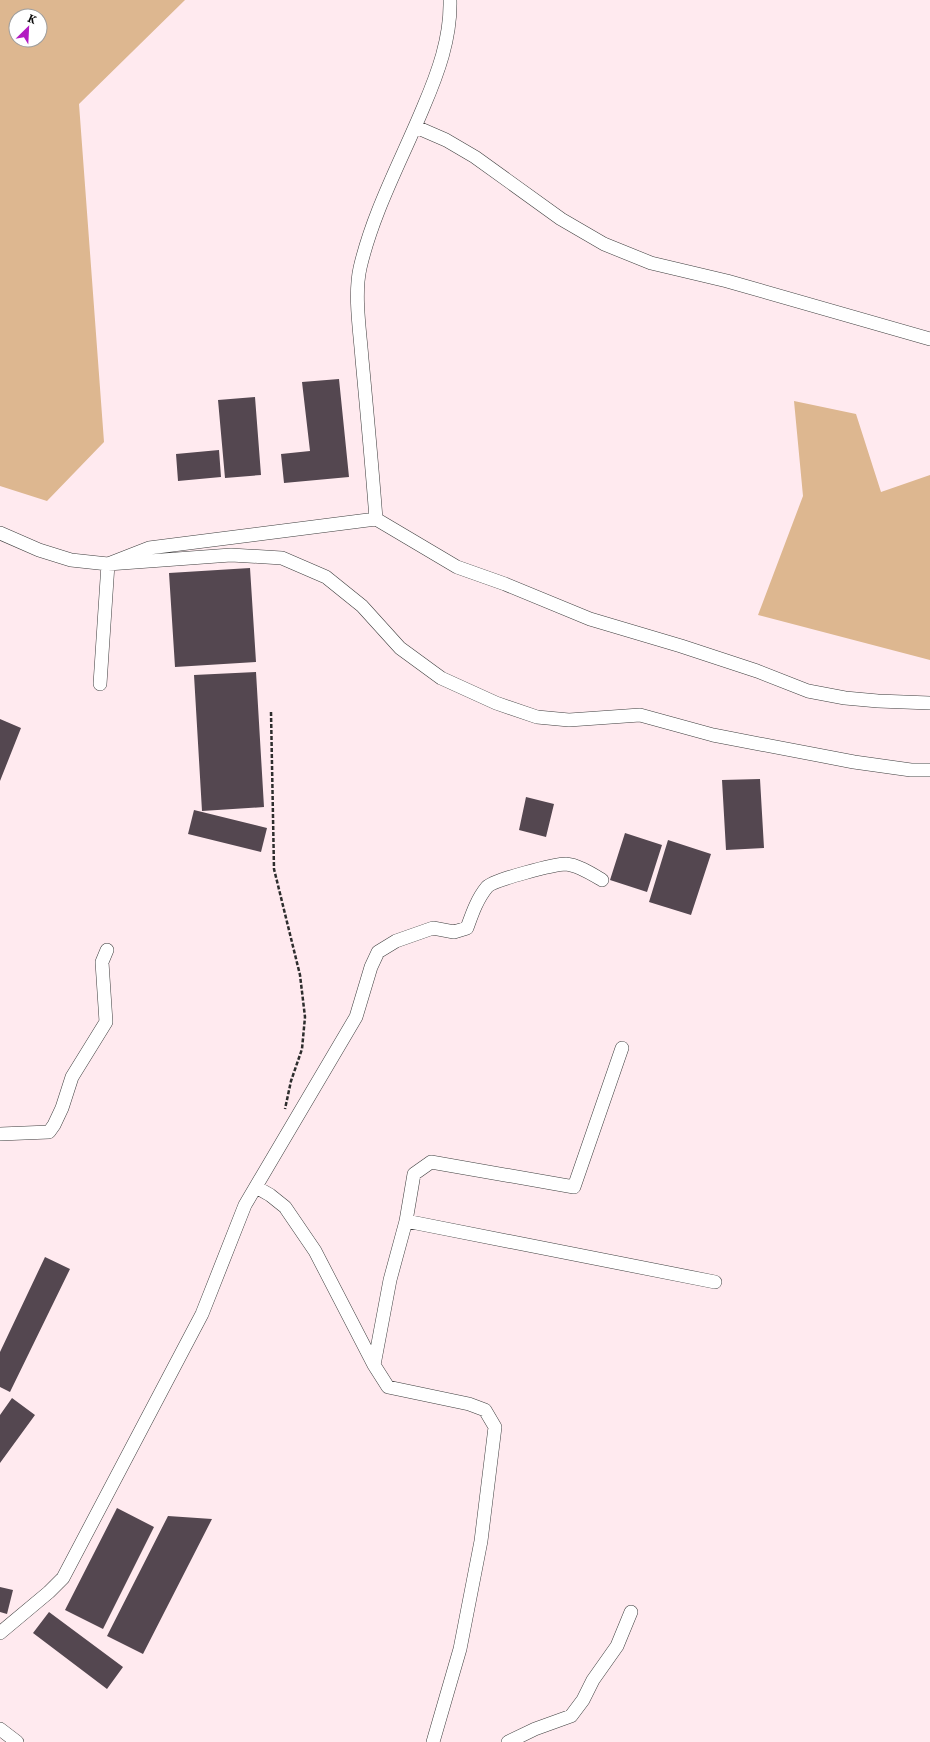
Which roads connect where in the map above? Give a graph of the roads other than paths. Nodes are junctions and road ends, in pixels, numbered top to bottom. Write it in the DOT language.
graph roads {
  1 [pos="450,0"];
  2 [pos="416,127"];
  3 [pos="930,339"];
  4 [pos="376,519"];
  5 [pos="0,533"];
  6 [pos="108,564"];
  7 [pos="100,684"];
  8 [pos="930,703"];
  9 [pos="930,770"];
  10 [pos="602,880"];
  11 [pos="107,950"];
  12 [pos="622,1048"];
  13 [pos="0,1134"];
  14 [pos="256,1187"];
  15 [pos="406,1221"];
  16 [pos="715,1282"];
  17 [pos="374,1365"];
  18 [pos="631,1612"];
  19 [pos="0,1633"];
  20 [pos="0,1729"];
  21 [pos="17,1742"];
  22 [pos="433,1742"];
  23 [pos="508,1742"];
  1 -- 2 [label="street"];
  2 -- 3 [label="street"];
  2 -- 4 [label="street"];
  4 -- 6 [label="street"];
  4 -- 8 [label="street"];
  5 -- 6 [label="street"];
  6 -- 7 [label="street"];
  6 -- 9 [label="street"];
  10 -- 14 [label="street"];
  11 -- 13 [label="street"];
  12 -- 15 [label="street"];
  14 -- 17 [label="street"];
  14 -- 19 [label="street"];
  15 -- 16 [label="street"];
  15 -- 17 [label="street"];
  17 -- 22 [label="street"];
  18 -- 23 [label="street"];
  20 -- 21 [label="street"];
}
